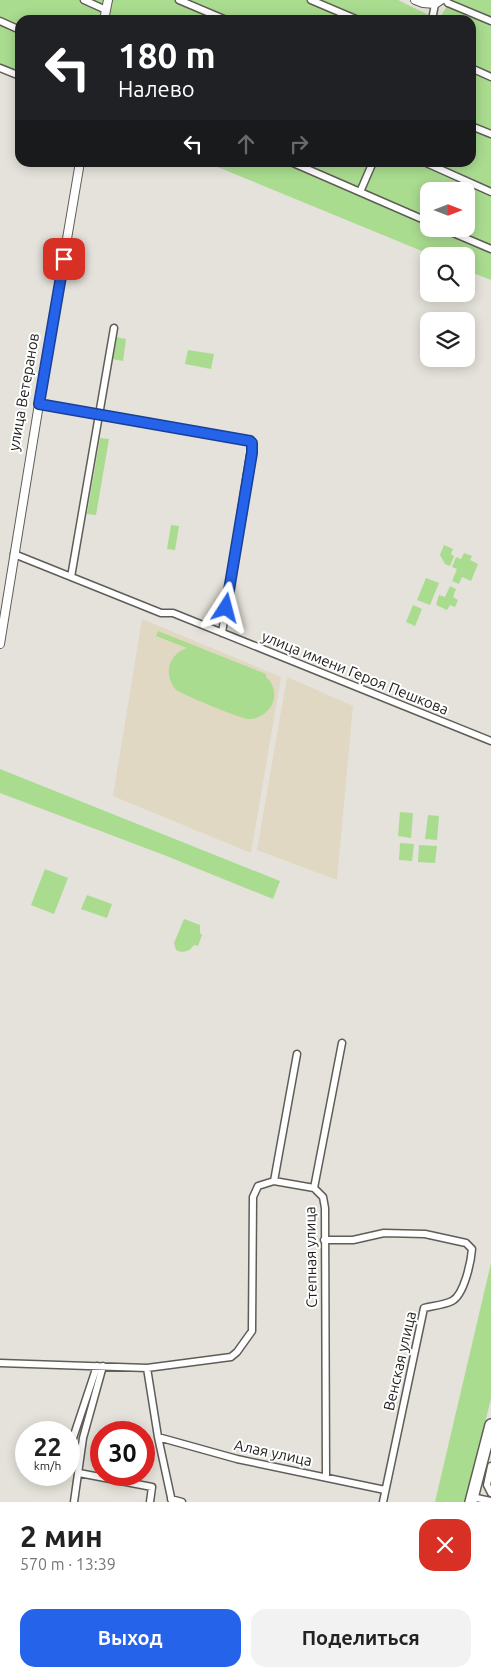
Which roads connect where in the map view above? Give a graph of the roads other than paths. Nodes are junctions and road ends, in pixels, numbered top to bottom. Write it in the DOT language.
graph roads {
  1 [pos="84,0"];
  2 [pos="108,0"];
  3 [pos="179,0"];
  4 [pos="311,0"];
  5 [pos="415,0"];
  6 [pos="446,0"];
  7 [pos="438,2"];
  8 [pos="106,10"];
  9 [pos="105,15"];
  10 [pos="214,15"];
  11 [pos="346,15"];
  12 [pos="434,15"];
  13 [pos="0,21"];
  14 [pos="491,21"];
  15 [pos="15,28"];
  16 [pos="0,68"];
  17 [pos="476,70"];
  18 [pos="15,74"];
  19 [pos="491,77"];
  20 [pos="476,128"];
  21 [pos="491,134"];
  22 [pos="78,167"];
  23 [pos="78,167"];
  24 [pos="302,167"];
  25 [pos="371,167"];
  26 [pos="435,167"];
  27 [pos="360,192"];
  28 [pos="491,192"];
  29 [pos="420,218"];
  30 [pos="465,238"];
  31 [pos="491,249"];
  32 [pos="114,328"];
  33 [pos="39,404"];
  34 [pos="98,415"];
  35 [pos="14,554"];
  36 [pos="71,577"];
  37 [pos="0,627"];
  38 [pos="222,633"];
  39 [pos="0,644"];
  40 [pos="491,741"];
  41 [pos="342,1043"];
  42 [pos="297,1054"];
  43 [pos="274,1181"];
  44 [pos="314,1188"];
  45 [pos="324,1240"];
  46 [pos="0,1362"];
  47 [pos="100,1366"];
  48 [pos="146,1368"];
  49 [pos="80,1421"];
  50 [pos="491,1425"];
  51 [pos="158,1437"];
  52 [pos="491,1452"];
  53 [pos="80,1464"];
  54 [pos="491,1466"];
  55 [pos="80,1473"];
  56 [pos="326,1477"];
  57 [pos="77,1486"];
  58 [pos="385,1490"];
  59 [pos="491,1493"];
  60 [pos="479,1500"];
  61 [pos="171,1501"];
  62 [pos="74,1502"];
  63 [pos="150,1502"];
  64 [pos="182,1502"];
  65 [pos="383,1502"];
  1 -- 8 [label="street"];
  2 -- 8 [label="street"];
  3 -- 10 [label="street"];
  4 -- 11 [label="street"];
  5 -- 7 [label="street"];
  6 -- 14 [label="street"];
  7 -- 12 [label="street"];
  8 -- 9 [label="street"];
  13 -- 15 [label="street"];
  16 -- 18 [label="street"];
  17 -- 19 [label="street"];
  20 -- 21 [label="street"];
  22 -- 33 [label="street, улица Ветеранов"];
  23 -- 37 [label="street, улица Ветеранов"];
  24 -- 27 [label="street"];
  25 -- 27 [label="street"];
  26 -- 28 [label="street"];
  27 -- 29 [label="street"];
  30 -- 31 [label="street"];
  32 -- 34 [label="street"];
  33 -- 34 [label="street"];
  33 -- 35 [label="street, улица Ветеранов"];
  34 -- 36 [label="street"];
  34 -- 38 [label="street"];
  35 -- 36 [label="street, улица имени Героя Пешкова"];
  35 -- 39 [label="street, улица Ветеранов"];
  36 -- 38 [label="street, улица имени Героя Пешкова"];
  38 -- 40 [label="street, улица имени Героя Пешкова"];
  41 -- 44 [label="street, Степная улица"];
  42 -- 43 [label="street"];
  43 -- 44 [label="street"];
  43 -- 48 [label="street"];
  44 -- 45 [label="street, Степная улица"];
  45 -- 56 [label="street, Степная улица"];
  45 -- 58 [label="street, Венская улица"];
  46 -- 47 [label="street"];
  47 -- 48 [label="street"];
  47 -- 49 [label="street"];
  47 -- 53 [label="street"];
  48 -- 51 [label="street"];
  50 -- 60 [label="highway"];
  51 -- 56 [label="street, Алая улица"];
  51 -- 61 [label="street"];
  52 -- 60 [label="highway"];
  54 -- 59 [label="street"];
  55 -- 63 [label="street"];
  56 -- 58 [label="street, Алая улица"];
  57 -- 62 [label="street"];
  58 -- 65 [label="street, Венская улица"];
  61 -- 64 [label="street"];
}
